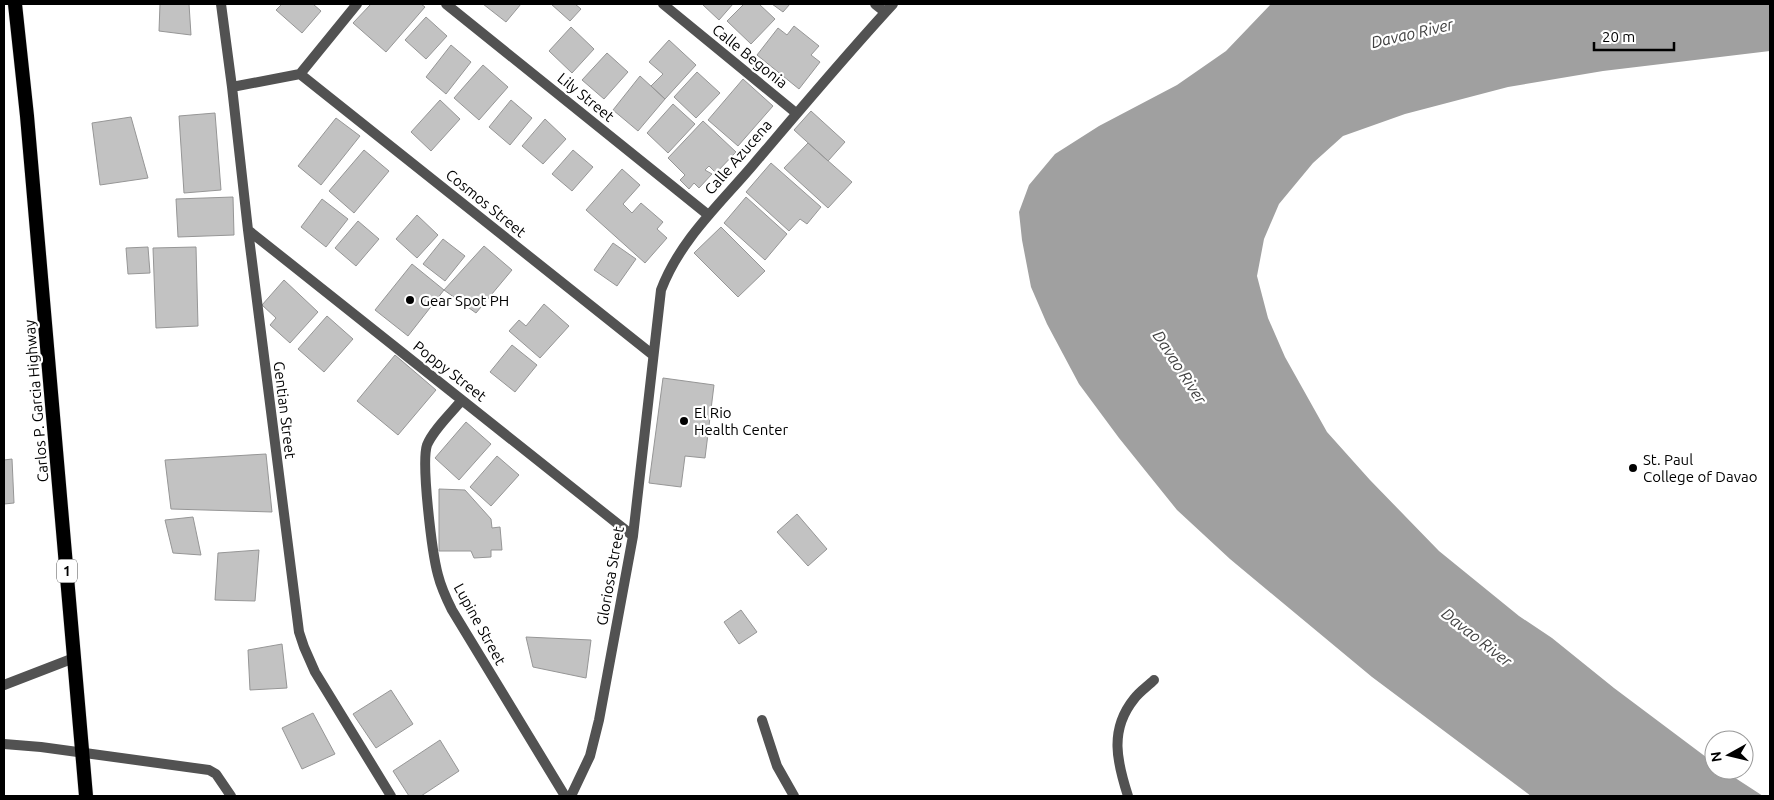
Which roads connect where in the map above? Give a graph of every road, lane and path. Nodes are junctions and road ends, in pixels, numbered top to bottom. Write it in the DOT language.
graph roads {
  1 [pos="15,4"];
  2 [pos="221,4"];
  3 [pos="358,4"];
  4 [pos="446,4"];
  5 [pos="663,4"];
  6 [pos="874,4"];
  7 [pos="893,4"];
  8 [pos="885,12"];
  9 [pos="300,74"];
  10 [pos="232,87"];
  11 [pos="796,113"];
  12 [pos="707,214"];
  13 [pos="248,230"];
  14 [pos="653,355"];
  15 [pos="462,400"];
  16 [pos="633,536"];
  17 [pos="74,658"];
  18 [pos="1154,680"];
  19 [pos="4,685"];
  20 [pos="762,720"];
  21 [pos="4,744"];
  22 [pos="83,754"];
  23 [pos="86,796"];
  24 [pos="231,796"];
  25 [pos="391,796"];
  26 [pos="564,796"];
  27 [pos="571,796"];
  28 [pos="794,796"];
  29 [pos="1128,796"];
  1 -- 17 [label="highway, Carlos P. Garcia Highway / 1"];
  2 -- 10 [label="street, Gentian Street"];
  3 -- 9 [label="street"];
  4 -- 12 [label="street, Lily Street"];
  5 -- 11 [label="street, Calle Begonia"];
  6 -- 8 [label="street"];
  7 -- 8 [label="street, Calle Azucena"];
  8 -- 11 [label="street, Calle Azucena"];
  9 -- 10 [label="street"];
  9 -- 14 [label="street, Cosmos Street"];
  10 -- 13 [label="street, Gentian Street"];
  11 -- 12 [label="street, Calle Azucena"];
  12 -- 14 [label="street, Calle Azucena"];
  13 -- 15 [label="street, Poppy Street"];
  13 -- 25 [label="street, Gentian Street"];
  14 -- 16 [label="street, Gloriosa Street"];
  15 -- 16 [label="street, Poppy Street"];
  15 -- 26 [label="street, Lupine Street"];
  16 -- 27 [label="street, Gloriosa Street"];
  17 -- 19 [label="street"];
  17 -- 22 [label="highway, Carlos P. Garcia Highway / 1"];
  18 -- 29 [label="street"];
  20 -- 28 [label="street"];
  21 -- 22 [label="street"];
  22 -- 23 [label="highway, Carlos P. Garcia Highway / 1"];
  22 -- 24 [label="street"];
}
